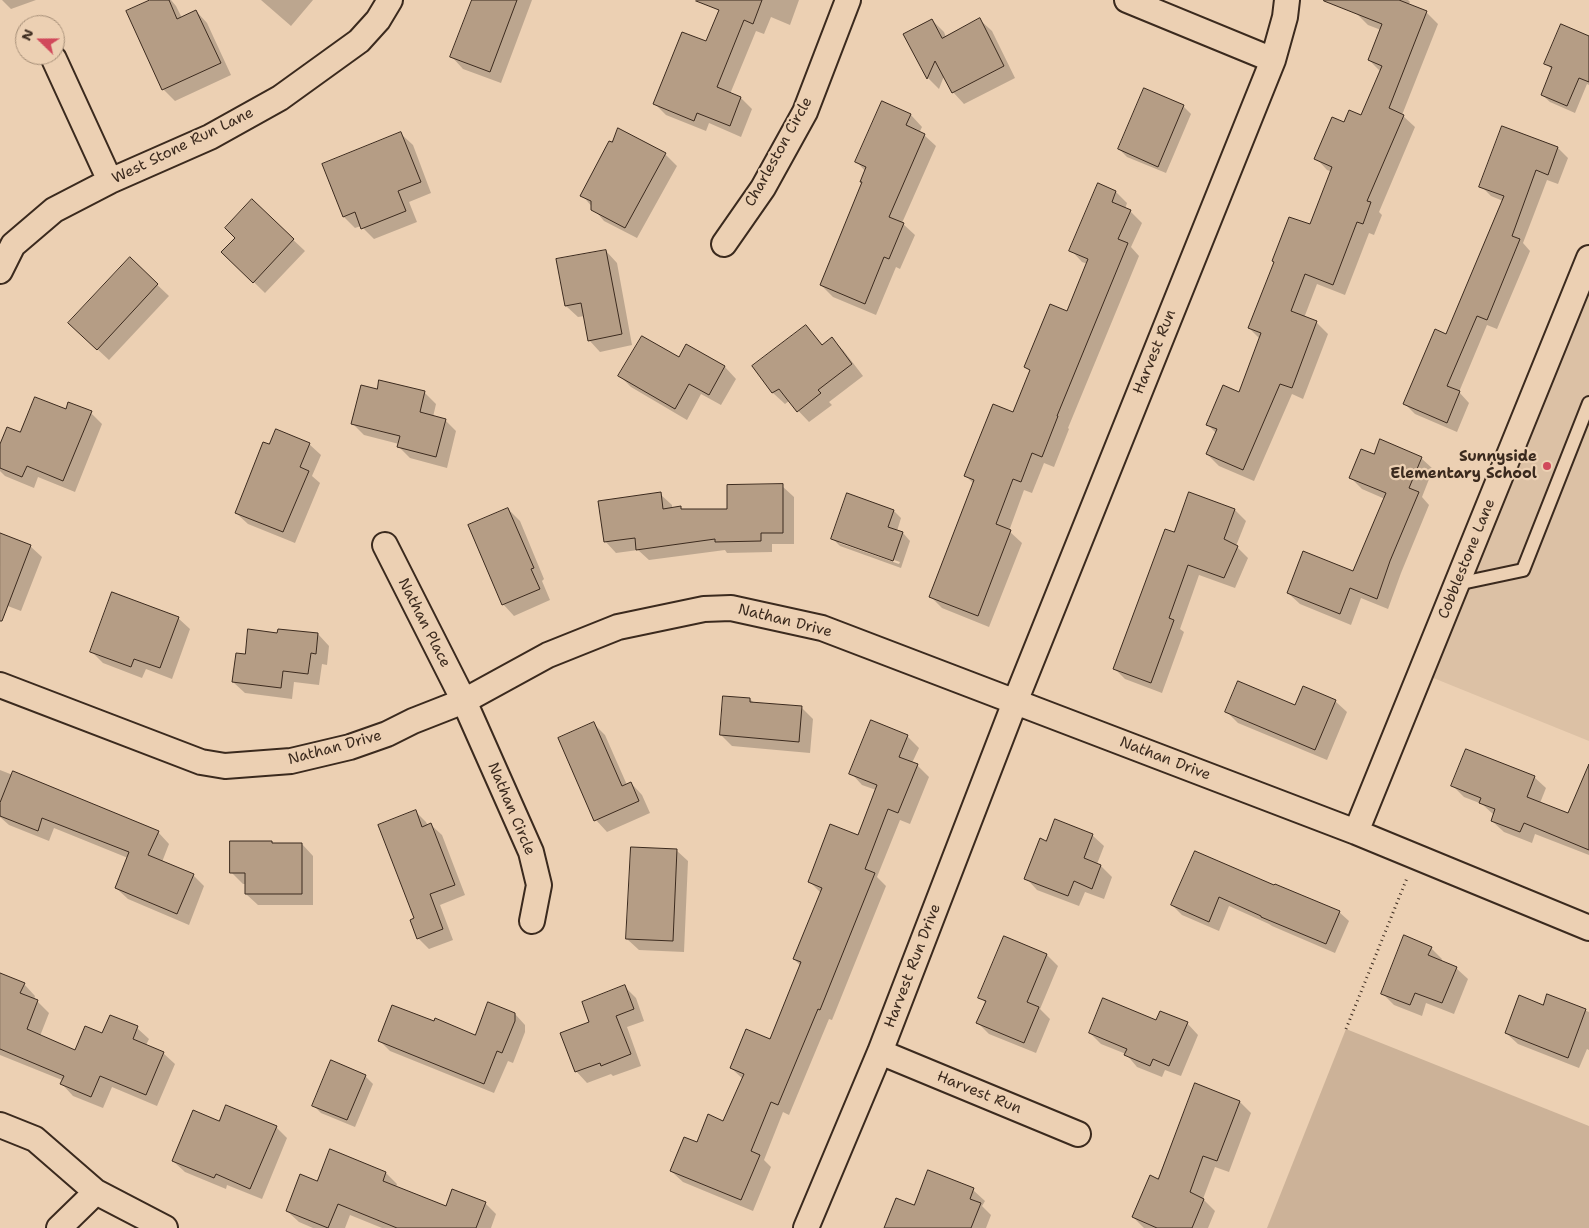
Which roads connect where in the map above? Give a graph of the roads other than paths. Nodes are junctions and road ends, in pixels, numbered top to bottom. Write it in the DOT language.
graph roads {
  1 [pos="390,0"];
  2 [pos="848,0"];
  3 [pos="1127,0"];
  4 [pos="1287,0"];
  5 [pos="1273,60"];
  6 [pos="57,65"];
  7 [pos="110,181"];
  8 [pos="724,244"];
  9 [pos="1589,258"];
  10 [pos="0,271"];
  11 [pos="1589,402"];
  12 [pos="385,545"];
  13 [pos="1457,584"];
  14 [pos="0,684"];
  15 [pos="464,701"];
  16 [pos="1015,702"];
  17 [pos="1356,832"];
  18 [pos="532,922"];
  19 [pos="1589,928"];
  20 [pos="880,1052"];
  21 [pos="0,1125"];
  22 [pos="1078,1134"];
  23 [pos="96,1192"];
  24 [pos="59,1228"];
  25 [pos="165,1228"];
  26 [pos="806,1228"];
  1 -- 7 [label="street, West Stone Run Lane"];
  2 -- 8 [label="street, Charleston Circle"];
  3 -- 5 [label="street"];
  4 -- 5 [label="street, Harvest Run"];
  5 -- 16 [label="street, Harvest Run"];
  6 -- 7 [label="street"];
  7 -- 10 [label="street, West Stone Run Lane"];
  9 -- 13 [label="street, Cobblestone Lane"];
  11 -- 13 [label="lane"];
  12 -- 15 [label="street, Nathan Place"];
  13 -- 17 [label="street, Cobblestone Lane"];
  14 -- 15 [label="street, Nathan Drive"];
  15 -- 16 [label="street, Nathan Drive"];
  15 -- 18 [label="street, Nathan Circle"];
  16 -- 17 [label="street, Nathan Drive"];
  16 -- 20 [label="street, Harvest Run Drive"];
  17 -- 19 [label="street, Nathan Drive"];
  20 -- 22 [label="street, Harvest Run"];
  20 -- 26 [label="street, Harvest Run Drive"];
  21 -- 23 [label="street"];
  23 -- 24 [label="street"];
  23 -- 25 [label="street"];
}
